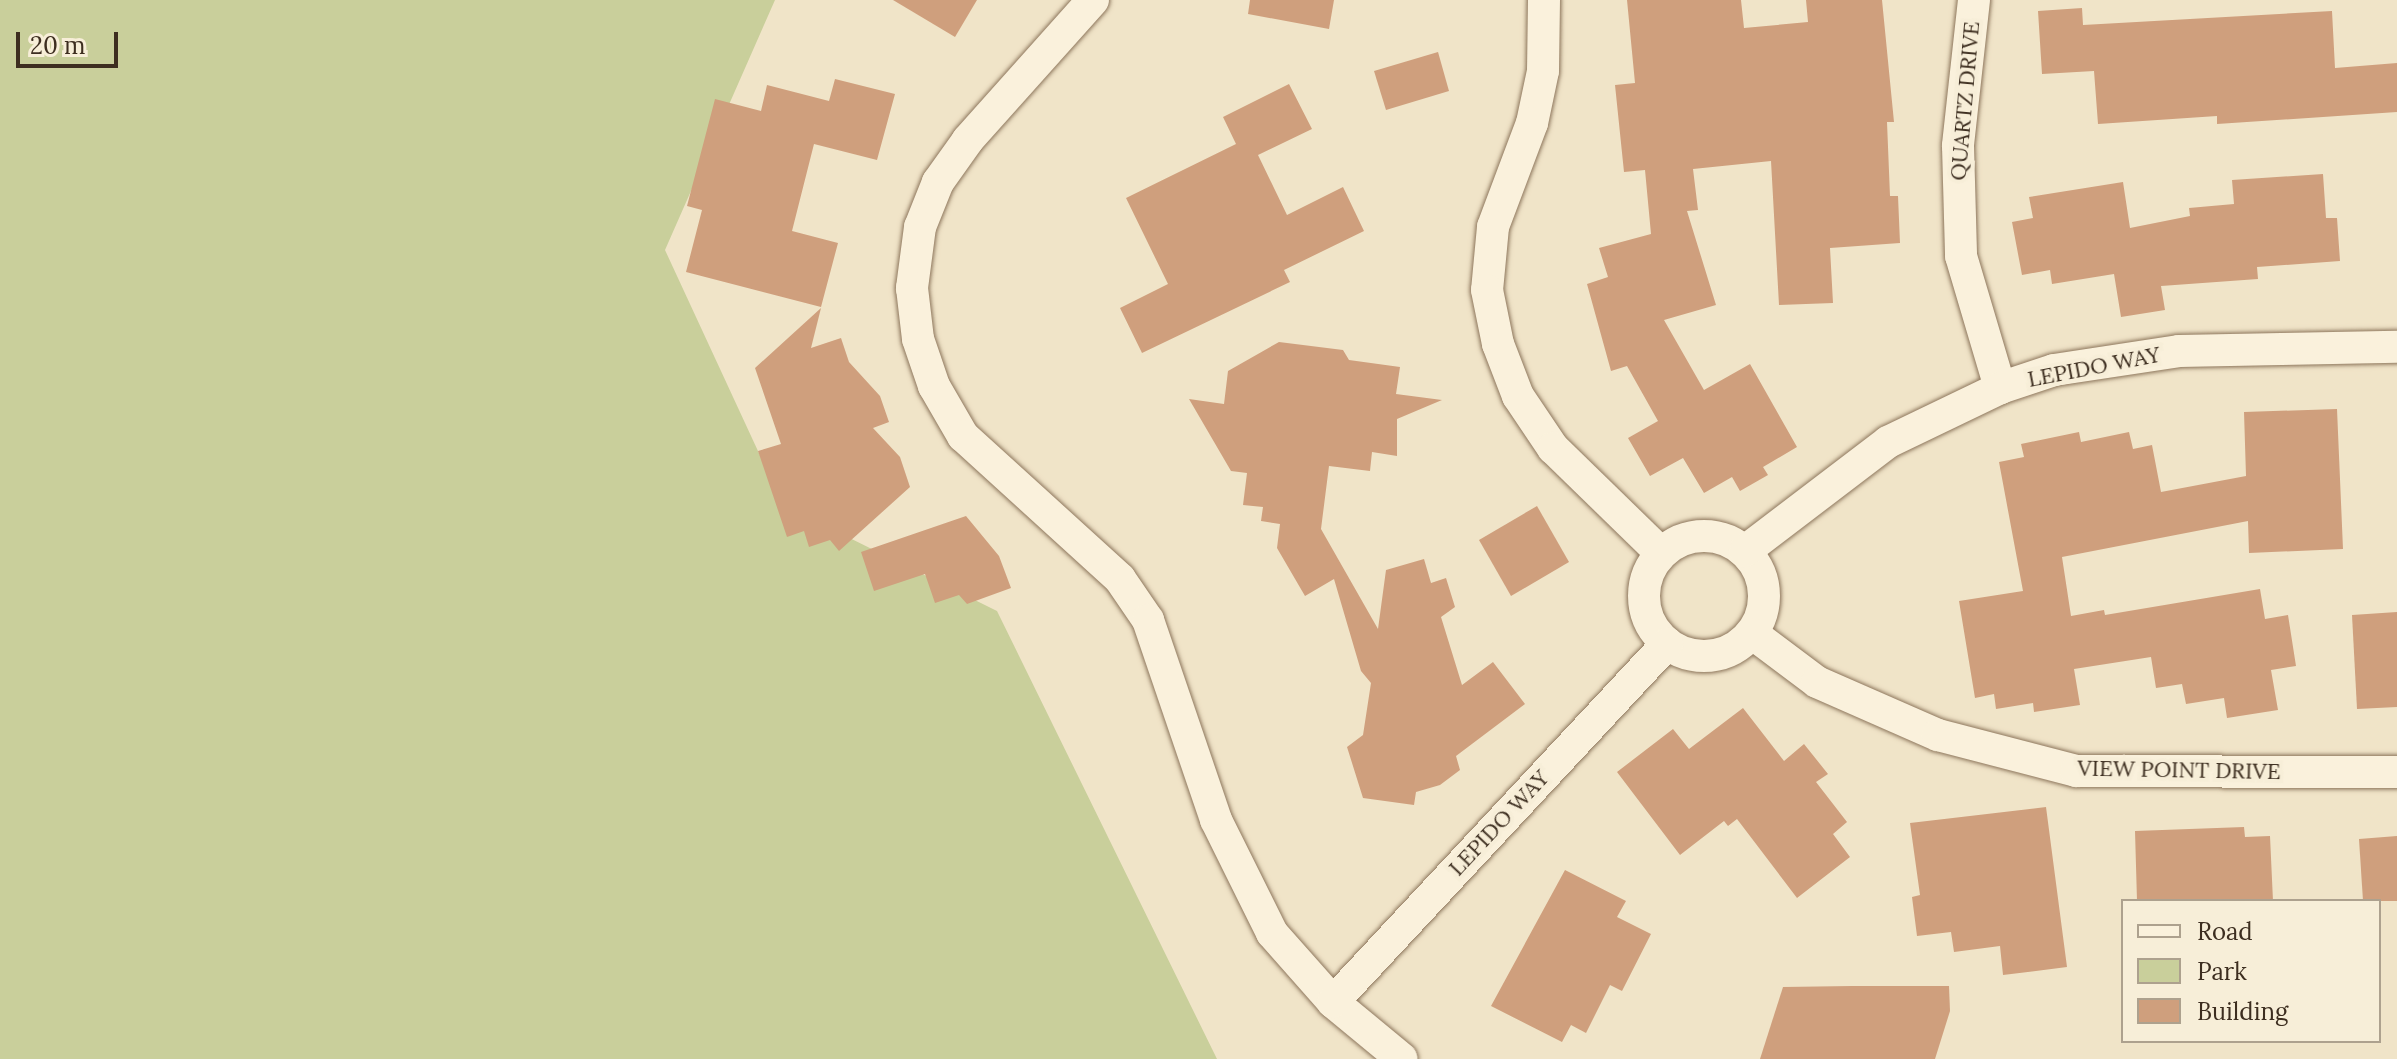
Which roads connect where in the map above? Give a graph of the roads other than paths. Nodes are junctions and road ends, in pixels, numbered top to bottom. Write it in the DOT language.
graph roads {
  1 [pos="1093,0"];
  2 [pos="1544,0"];
  3 [pos="1974,0"];
  4 [pos="2397,347"];
  5 [pos="2000,388"];
  6 [pos="1745,551"];
  7 [pos="1661,553"];
  8 [pos="1753,634"];
  9 [pos="1667,644"];
  10 [pos="2397,772"];
  11 [pos="1333,1002"];
  12 [pos="1402,1059"];
  1 -- 11 [label="street"];
  2 -- 7 [label="street"];
  3 -- 5 [label="street, QUARTZ DRIVE"];
  4 -- 5 [label="street, LEPIDO WAY"];
  5 -- 6 [label="street, LEPIDO WAY"];
  6 -- 7 [label="street"];
  6 -- 8 [label="street"];
  7 -- 9 [label="street"];
  8 -- 9 [label="street"];
  8 -- 10 [label="street, VIEW POINT DRIVE"];
  9 -- 11 [label="street, LEPIDO WAY"];
  11 -- 12 [label="street"];
}
